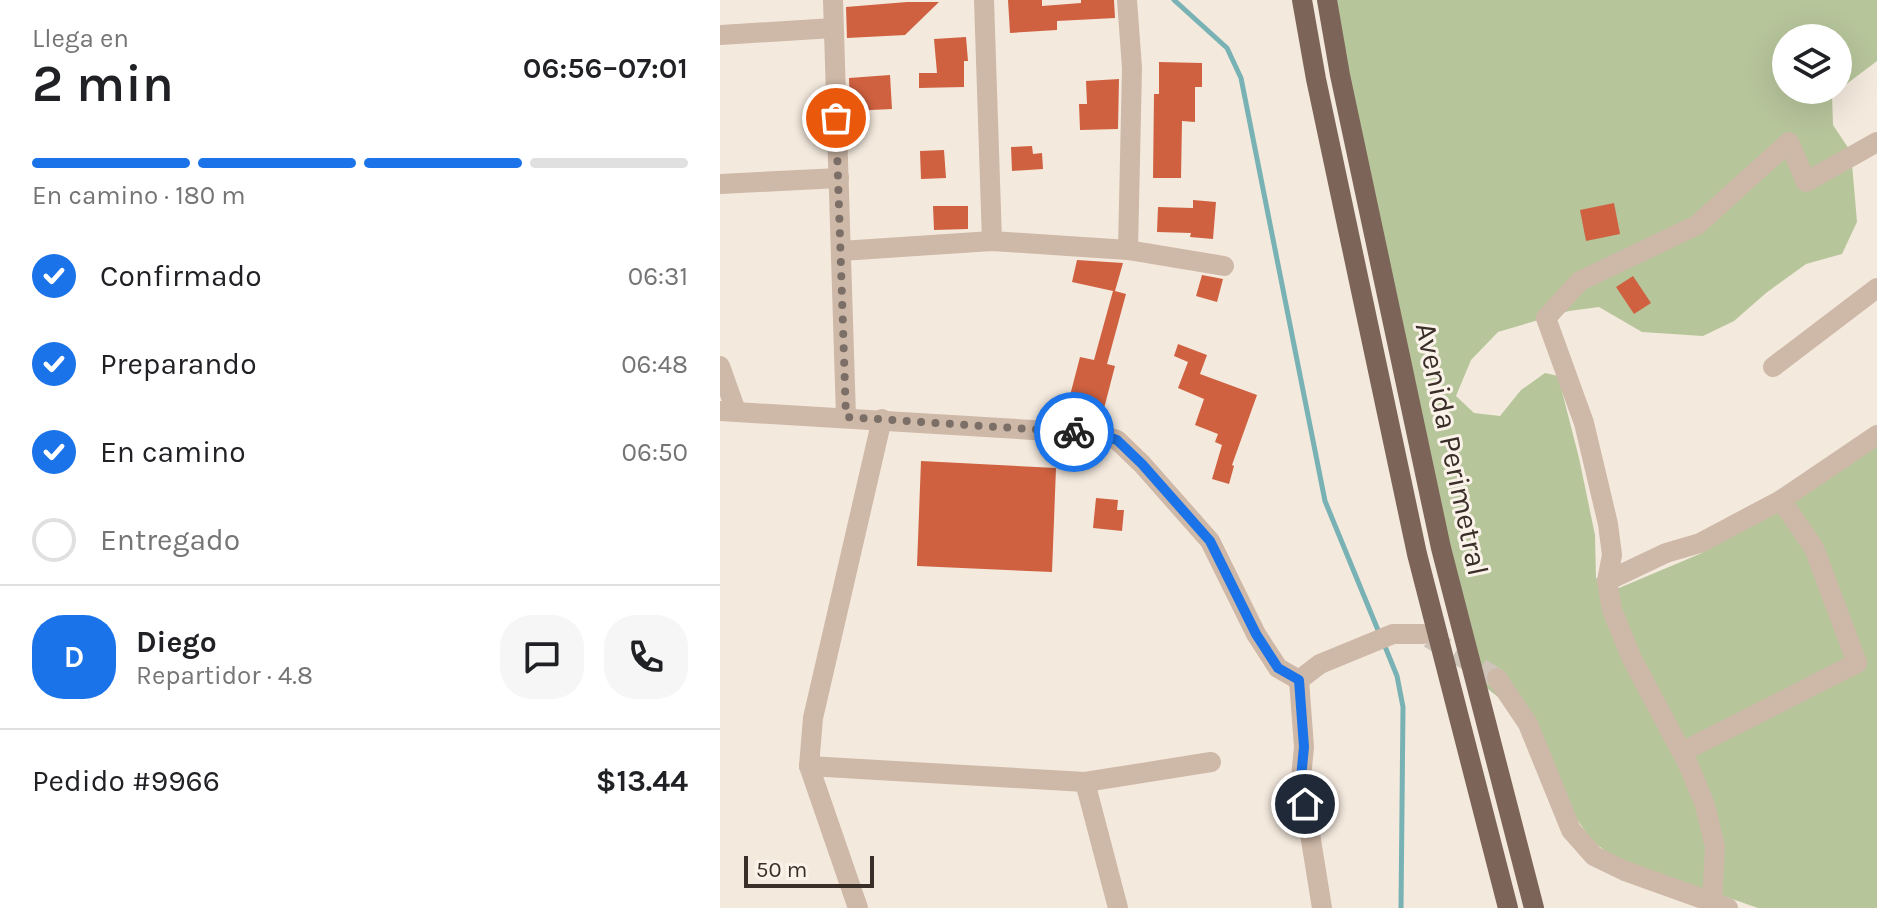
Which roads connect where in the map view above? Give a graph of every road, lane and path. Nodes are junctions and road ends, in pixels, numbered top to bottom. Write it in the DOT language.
graph roads {
  1 [pos="833,0"];
  2 [pos="984,0"];
  3 [pos="1127,0"];
  4 [pos="1302,0"];
  5 [pos="1327,0"];
  6 [pos="833,28"];
  7 [pos="720,35"];
  8 [pos="1877,142"];
  9 [pos="839,178"];
  10 [pos="720,184"];
  11 [pos="992,241"];
  12 [pos="1128,250"];
  13 [pos="841,251"];
  14 [pos="1224,266"];
  15 [pos="1877,288"];
  16 [pos="720,366"];
  17 [pos="1773,367"];
  18 [pos="728,411"];
  19 [pos="846,417"];
  20 [pos="882,419"];
  21 [pos="1877,435"];
  22 [pos="1781,500"];
  23 [pos="1607,581"];
  24 [pos="1423,634"];
  25 [pos="1497,678"];
  26 [pos="1299,680"];
  27 [pos="1682,752"];
  28 [pos="1211,762"];
  29 [pos="809,766"];
  30 [pos="1085,782"];
  31 [pos="1720,905"];
  32 [pos="858,908"];
  33 [pos="1118,908"];
  34 [pos="1322,908"];
  35 [pos="1508,908"];
  36 [pos="1534,908"];
  1 -- 6 [label="street"];
  2 -- 11 [label="street"];
  3 -- 12 [label="street"];
  4 -- 35 [label="main road, Avenida Perimetral"];
  5 -- 36 [label="main road, Avenida Perimetral"];
  6 -- 7 [label="street"];
  6 -- 9 [label="street"];
  8 -- 23 [label="street"];
  9 -- 10 [label="street"];
  9 -- 13 [label="street"];
  11 -- 12 [label="street"];
  11 -- 13 [label="street"];
  12 -- 14 [label="street"];
  13 -- 19 [label="street"];
  15 -- 17 [label="street"];
  16 -- 18 [label="street"];
  18 -- 19 [label="street"];
  19 -- 20 [label="street"];
  20 -- 26 [label="street"];
  20 -- 29 [label="street"];
  21 -- 22 [label="street"];
  22 -- 23 [label="street"];
  22 -- 27 [label="street"];
  23 -- 27 [label="street"];
  24 -- 26 [label="street"];
  25 -- 31 [label="street"];
  26 -- 34 [label="street"];
  27 -- 31 [label="street"];
  28 -- 30 [label="street"];
  29 -- 30 [label="street"];
  29 -- 32 [label="street"];
  30 -- 33 [label="street"];
}
